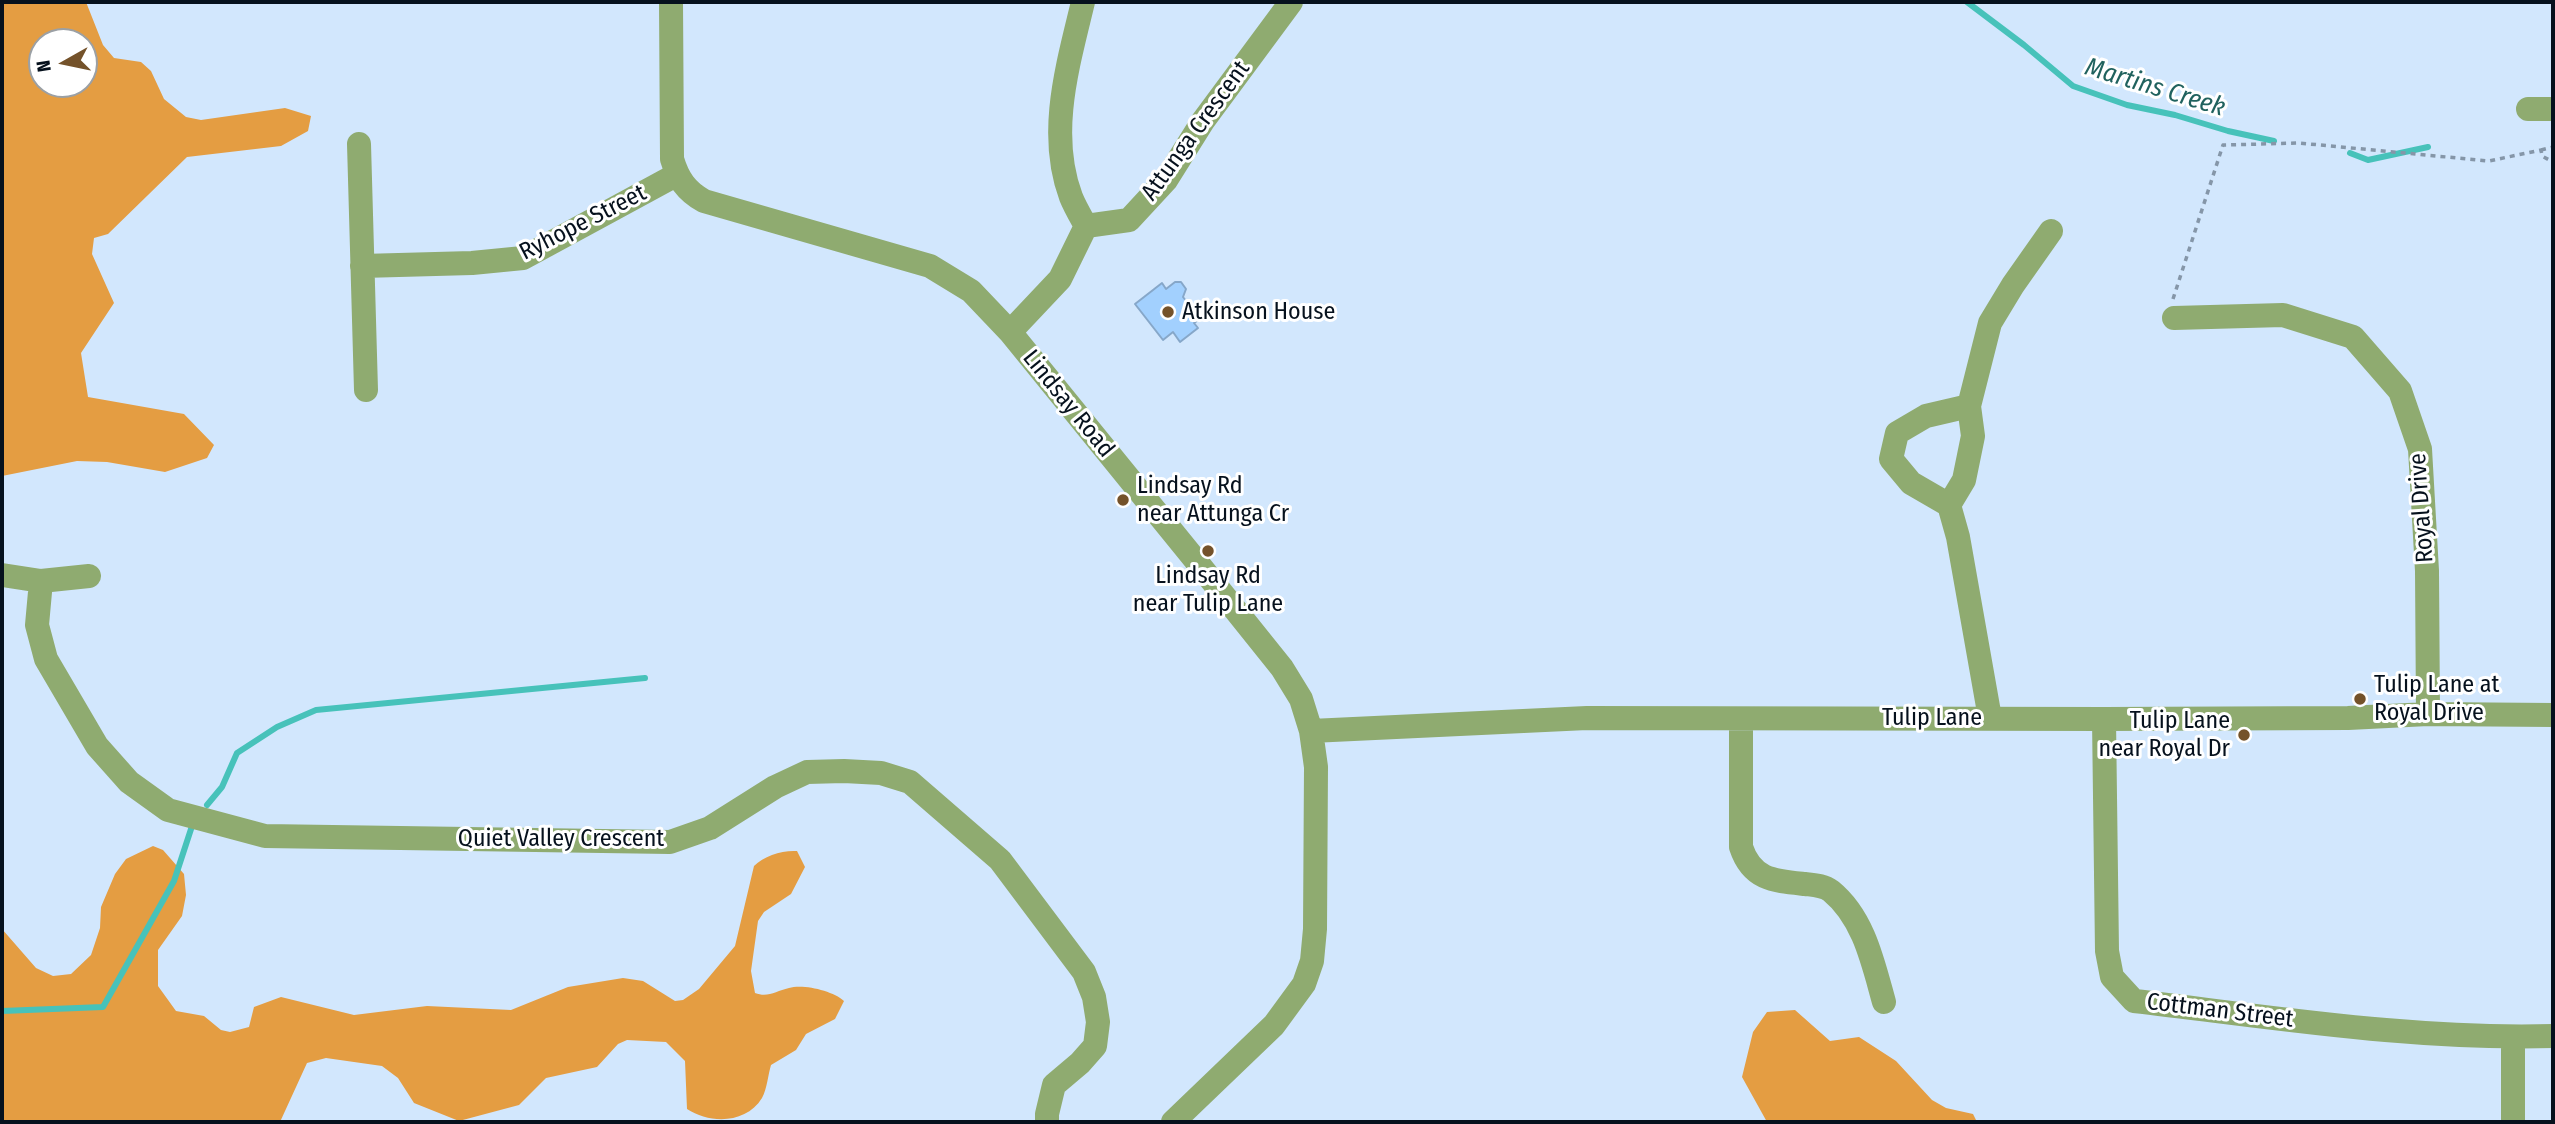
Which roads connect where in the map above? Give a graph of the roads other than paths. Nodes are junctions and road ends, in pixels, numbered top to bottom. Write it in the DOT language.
graph roads {
  1 [pos="671,2"];
  2 [pos="1083,2"];
  3 [pos="1291,2"];
  4 [pos="2528,109"];
  5 [pos="2553,109"];
  6 [pos="359,144"];
  7 [pos="676,175"];
  8 [pos="1086,226"];
  9 [pos="2051,231"];
  10 [pos="362,266"];
  11 [pos="2174,318"];
  12 [pos="1010,332"];
  13 [pos="366,390"];
  14 [pos="1969,405"];
  15 [pos="1949,505"];
  16 [pos="2,575"];
  17 [pos="89,576"];
  18 [pos="41,581"];
  19 [pos="2428,714"];
  20 [pos="2553,715"];
  21 [pos="1990,718"];
  22 [pos="1741,719"];
  23 [pos="2104,719"];
  24 [pos="1311,731"];
  25 [pos="1884,1002"];
  26 [pos="2553,1036"];
  27 [pos="2513,1037"];
  28 [pos="1047,1122"];
  29 [pos="1173,1122"];
  30 [pos="2513,1122"];
  1 -- 7 [label="street"];
  2 -- 8 [label="street"];
  3 -- 8 [label="street, Attunga Crescent"];
  4 -- 5 [label="street"];
  6 -- 10 [label="street"];
  7 -- 10 [label="street, Ryhope Street"];
  7 -- 12 [label="street, Lindsay Road"];
  8 -- 12 [label="street"];
  9 -- 14 [label="street"];
  10 -- 13 [label="street"];
  11 -- 19 [label="street, Royal Drive"];
  12 -- 24 [label="street, Lindsay Road"];
  14 -- 15 [label="street"];
  14 -- 15 [label="street"];
  15 -- 21 [label="street"];
  16 -- 18 [label="street"];
  17 -- 18 [label="street"];
  18 -- 28 [label="street, Quiet Valley Crescent"];
  19 -- 20 [label="street, Tulip Lane"];
  19 -- 23 [label="street, Tulip Lane"];
  21 -- 22 [label="street, Tulip Lane"];
  21 -- 23 [label="street, Tulip Lane"];
  22 -- 24 [label="street, Tulip Lane"];
  22 -- 25 [label="street"];
  23 -- 27 [label="street, Cottman Street"];
  24 -- 29 [label="street, Lindsay Road"];
  26 -- 27 [label="street, Cottman Street"];
  27 -- 30 [label="street"];
}
